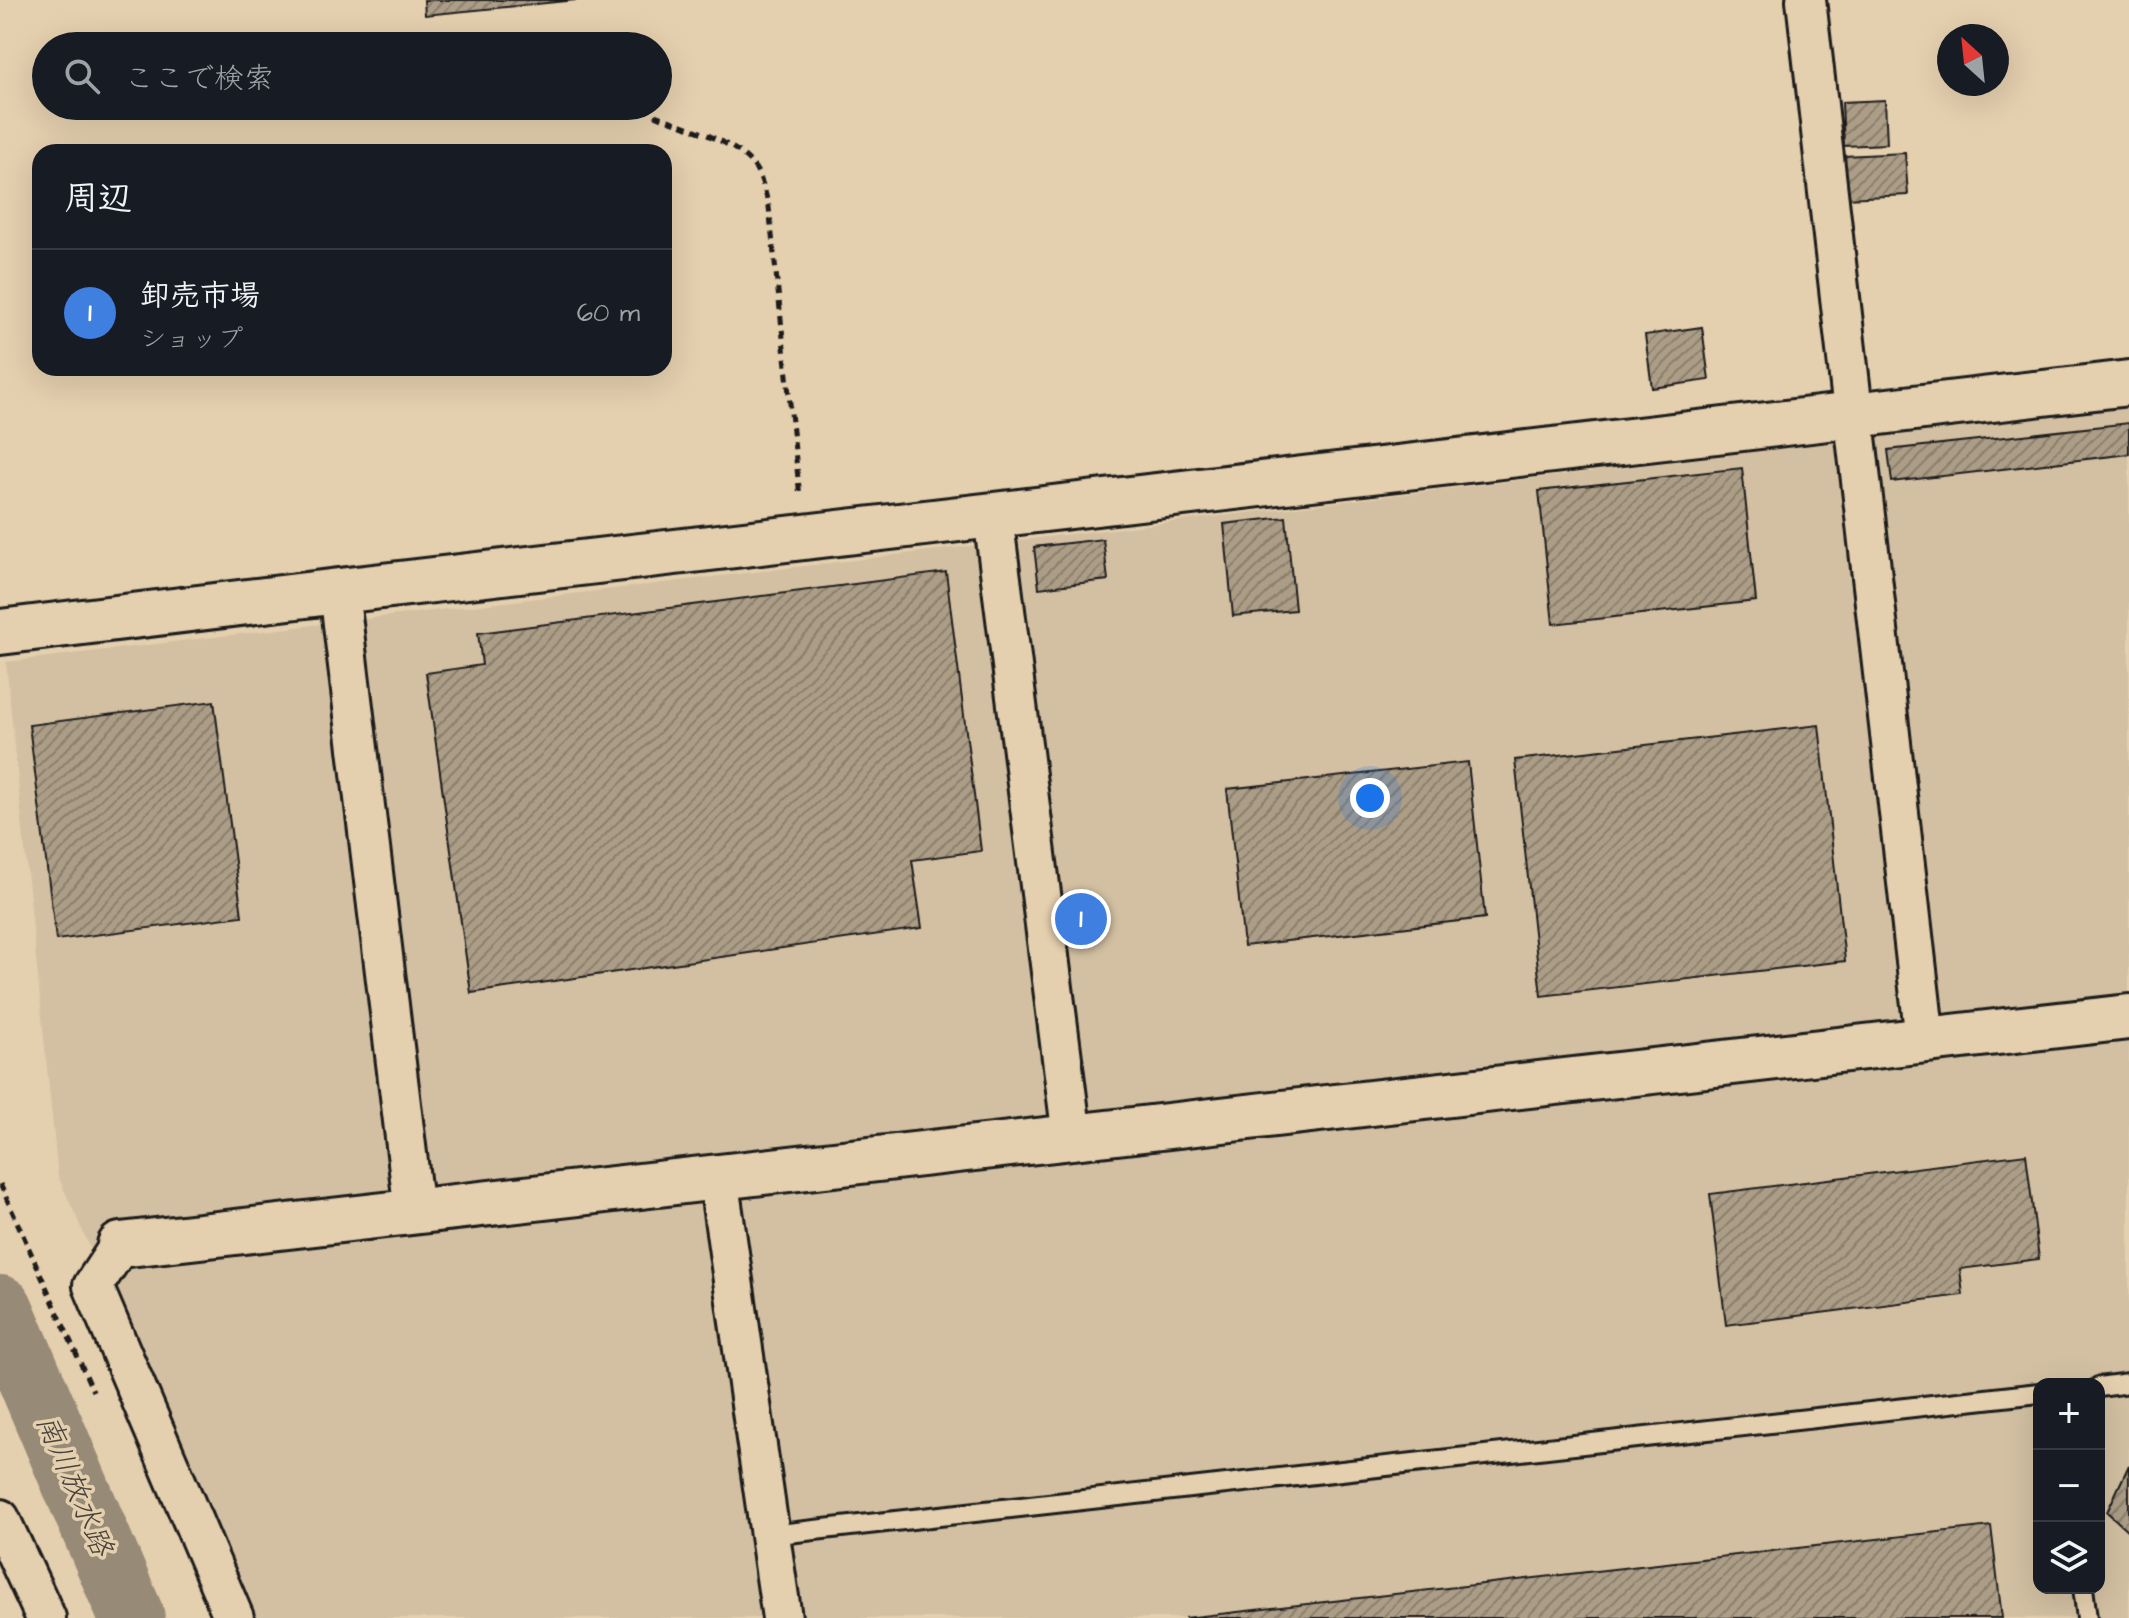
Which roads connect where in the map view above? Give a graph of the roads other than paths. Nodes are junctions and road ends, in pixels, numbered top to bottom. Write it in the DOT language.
graph roads {
  1 [pos="1806,0"];
  2 [pos="2129,383"];
  3 [pos="1855,415"];
  4 [pos="993,516"];
  5 [pos="339,591"];
  6 [pos="0,632"];
  7 [pos="2129,1017"];
  8 [pos="1925,1040"];
  9 [pos="1072,1137"];
  10 [pos="718,1177"];
  11 [pos="414,1212"];
  12 [pos="120,1245"];
  13 [pos="2129,1383"];
  14 [pos="2105,1386"];
  15 [pos="2033,1394"];
  16 [pos="0,1519"];
  17 [pos="770,1535"];
  18 [pos="2084,1594"];
  19 [pos="46,1618"];
  20 [pos="234,1618"];
  21 [pos="782,1618"];
  22 [pos="2087,1618"];
  1 -- 3 [label="street"];
  2 -- 3 [label="street"];
  3 -- 4 [label="street"];
  3 -- 8 [label="street"];
  4 -- 5 [label="street"];
  4 -- 9 [label="street"];
  5 -- 6 [label="street"];
  5 -- 11 [label="street"];
  7 -- 8 [label="street"];
  8 -- 9 [label="street"];
  9 -- 10 [label="street"];
  10 -- 11 [label="street"];
  10 -- 17 [label="street"];
  11 -- 12 [label="street"];
  12 -- 20 [label="street"];
  13 -- 14 [label="lane"];
  15 -- 17 [label="lane"];
  16 -- 19 [label="street"];
  17 -- 21 [label="street"];
  18 -- 22 [label="lane"];
}
